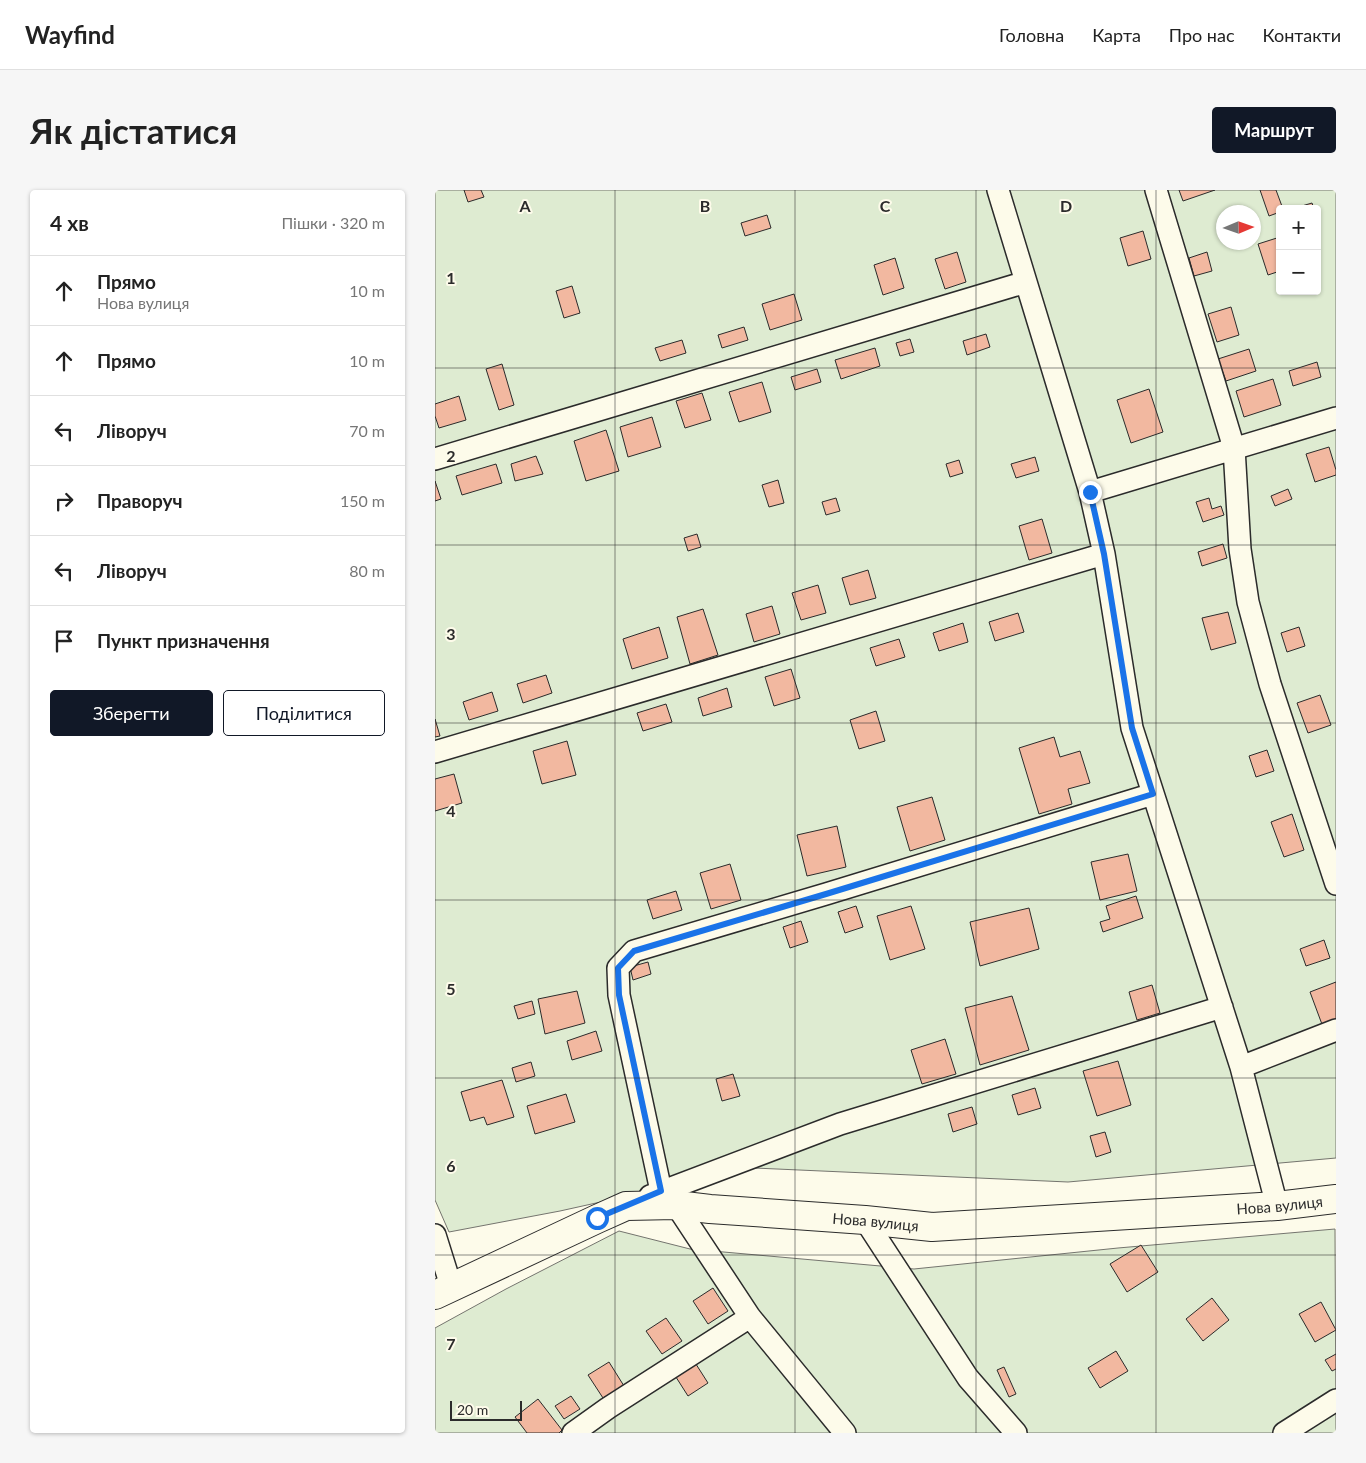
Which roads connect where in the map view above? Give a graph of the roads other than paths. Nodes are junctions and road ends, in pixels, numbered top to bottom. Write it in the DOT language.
graph roads {
  1 [pos="998,190"];
  2 [pos="1156,190"];
  3 [pos="1026,282"];
  4 [pos="1336,418"];
  5 [pos="1234,448"];
  6 [pos="435,459"];
  7 [pos="1090,492"];
  8 [pos="1104,554"];
  9 [pos="435,752"];
  10 [pos="1153,794"];
  11 [pos="1336,884"];
  12 [pos="1222,1007"];
  13 [pos="1336,1030"];
  14 [pos="1241,1067"];
  15 [pos="669,1198"];
  16 [pos="1336,1199"];
  17 [pos="1277,1206"];
  18 [pos="865,1220"];
  19 [pos="435,1235"];
  20 [pos="443,1290"];
  21 [pos="750,1317"];
  22 [pos="1336,1400"];
  23 [pos="573,1433"];
  24 [pos="845,1433"];
  25 [pos="1016,1433"];
  26 [pos="1285,1433"];
  1 -- 3 [label="street"];
  2 -- 5 [label="street"];
  3 -- 6 [label="street"];
  3 -- 7 [label="street"];
  4 -- 5 [label="street"];
  5 -- 7 [label="street"];
  5 -- 11 [label="street"];
  7 -- 8 [label="street"];
  8 -- 9 [label="street"];
  8 -- 10 [label="street"];
  10 -- 12 [label="street"];
  10 -- 15 [label="street"];
  12 -- 14 [label="street"];
  12 -- 15 [label="street"];
  13 -- 14 [label="street"];
  14 -- 17 [label="street"];
  15 -- 18 [label="street, Нова вулиця"];
  15 -- 20 [label="street, Нова вулиця"];
  15 -- 21 [label="street"];
  16 -- 17 [label="street, Нова вулиця"];
  17 -- 18 [label="street, Нова вулиця"];
  18 -- 25 [label="street"];
  19 -- 20 [label="street"];
  21 -- 23 [label="street"];
  21 -- 24 [label="street"];
  22 -- 26 [label="street"];
}
